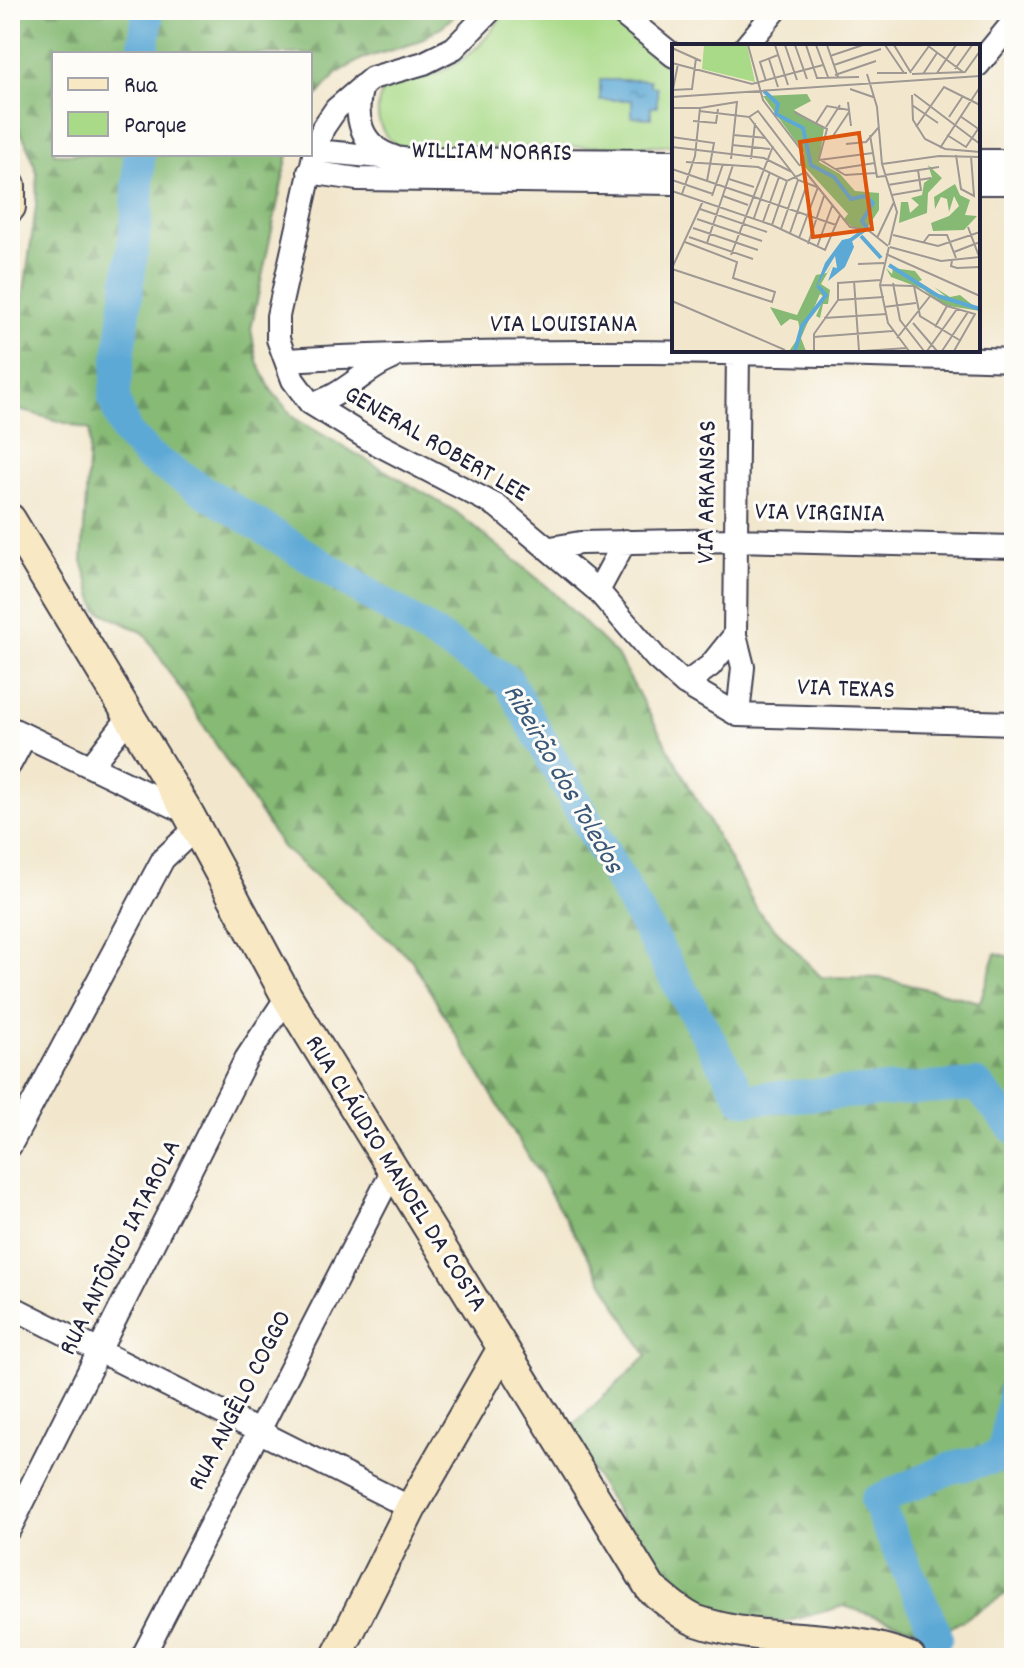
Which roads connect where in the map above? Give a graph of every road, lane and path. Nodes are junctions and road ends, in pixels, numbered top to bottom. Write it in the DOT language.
graph roads {
  1 [pos="491,10"];
  2 [pos="617,10"];
  3 [pos="776,10"];
  4 [pos="1014,21"];
  5 [pos="748,44"];
  6 [pos="672,54"];
  7 [pos="980,63"];
  8 [pos="362,86"];
  9 [pos="403,159"];
  10 [pos="672,161"];
  11 [pos="980,161"];
  12 [pos="1014,161"];
  13 [pos="312,162"];
  14 [pos="672,183"];
  15 [pos="980,183"];
  16 [pos="1014,183"];
  17 [pos="10,185"];
  18 [pos="10,207"];
  19 [pos="672,352"];
  20 [pos="738,352"];
  21 [pos="769,352"];
  22 [pos="403,354"];
  23 [pos="286,360"];
  24 [pos="1014,360"];
  25 [pos="310,403"];
  26 [pos="14,534"];
  27 [pos="736,540"];
  28 [pos="625,541"];
  29 [pos="1014,547"];
  30 [pos="551,548"];
  31 [pos="598,591"];
  32 [pos="735,635"];
  33 [pos="685,684"];
  34 [pos="738,715"];
  35 [pos="130,716"];
  36 [pos="1014,723"];
  37 [pos="17,732"];
  38 [pos="10,764"];
  39 [pos="91,766"];
  40 [pos="192,820"];
  41 [pos="287,997"];
  42 [pos="10,1146"];
  43 [pos="392,1172"];
  44 [pos="10,1306"];
  45 [pos="503,1348"];
  46 [pos="101,1352"];
  47 [pos="256,1430"];
  48 [pos="411,1508"];
  49 [pos="10,1528"];
  50 [pos="142,1658"];
  51 [pos="336,1658"];
  52 [pos="910,1658"];
  1 -- 8 [label="street, GENERAL ROBERT LEE"];
  2 -- 6 [label="street"];
  3 -- 5 [label="street"];
  4 -- 7 [label="street"];
  8 -- 9 [label="street"];
  8 -- 13 [label="street, GENERAL ROBERT LEE"];
  9 -- 10 [label="street, WILLIAM NORRIS"];
  9 -- 13 [label="street, WILLIAM NORRIS"];
  11 -- 12 [label="street"];
  13 -- 14 [label="street, WILLIAM NORRIS"];
  13 -- 23 [label="street, GENERAL ROBERT LEE"];
  15 -- 16 [label="street"];
  17 -- 18 [label="street"];
  19 -- 22 [label="street, VIA LOUISIANA"];
  20 -- 27 [label="street, VIA ARKANSAS"];
  21 -- 24 [label="street, VIA LOUISIANA"];
  22 -- 23 [label="street, VIA LOUISIANA"];
  22 -- 25 [label="street, VIA LOUISIANA"];
  23 -- 25 [label="street, GENERAL ROBERT LEE"];
  25 -- 30 [label="street, GENERAL ROBERT LEE"];
  26 -- 35 [label="street, RUA CLÁUDIO MANOEL DA COSTA"];
  27 -- 28 [label="street, VIA VIRGINIA"];
  27 -- 29 [label="street, VIA VIRGINIA"];
  27 -- 32 [label="street, VIA ARKANSAS"];
  28 -- 30 [label="street, VIA VIRGINIA"];
  28 -- 31 [label="street"];
  30 -- 31 [label="street, GENERAL ROBERT LEE"];
  31 -- 33 [label="street, GENERAL ROBERT LEE"];
  32 -- 33 [label="street"];
  32 -- 34 [label="street, VIA ARKANSAS"];
  33 -- 34 [label="street, VIA TEXAS"];
  34 -- 36 [label="street, VIA TEXAS"];
  35 -- 39 [label="street"];
  35 -- 40 [label="street, RUA CLÁUDIO MANOEL DA COSTA"];
  37 -- 38 [label="street"];
  37 -- 39 [label="street"];
  39 -- 40 [label="street"];
  40 -- 41 [label="street, RUA CLÁUDIO MANOEL DA COSTA"];
  40 -- 42 [label="street"];
  41 -- 43 [label="street, RUA CLÁUDIO MANOEL DA COSTA"];
  41 -- 46 [label="street, RUA ANTÔNIO IATAROLA"];
  43 -- 45 [label="street, RUA CLÁUDIO MANOEL DA COSTA"];
  43 -- 47 [label="street, RUA ANGÊLO COGGO"];
  44 -- 46 [label="street"];
  45 -- 48 [label="street"];
  45 -- 52 [label="street, RUA CLÁUDIO MANOEL DA COSTA"];
  46 -- 47 [label="street"];
  46 -- 49 [label="street, RUA ANTÔNIO IATAROLA"];
  47 -- 48 [label="street"];
  47 -- 50 [label="street, RUA ANGÊLO COGGO"];
  48 -- 51 [label="street"];
}
